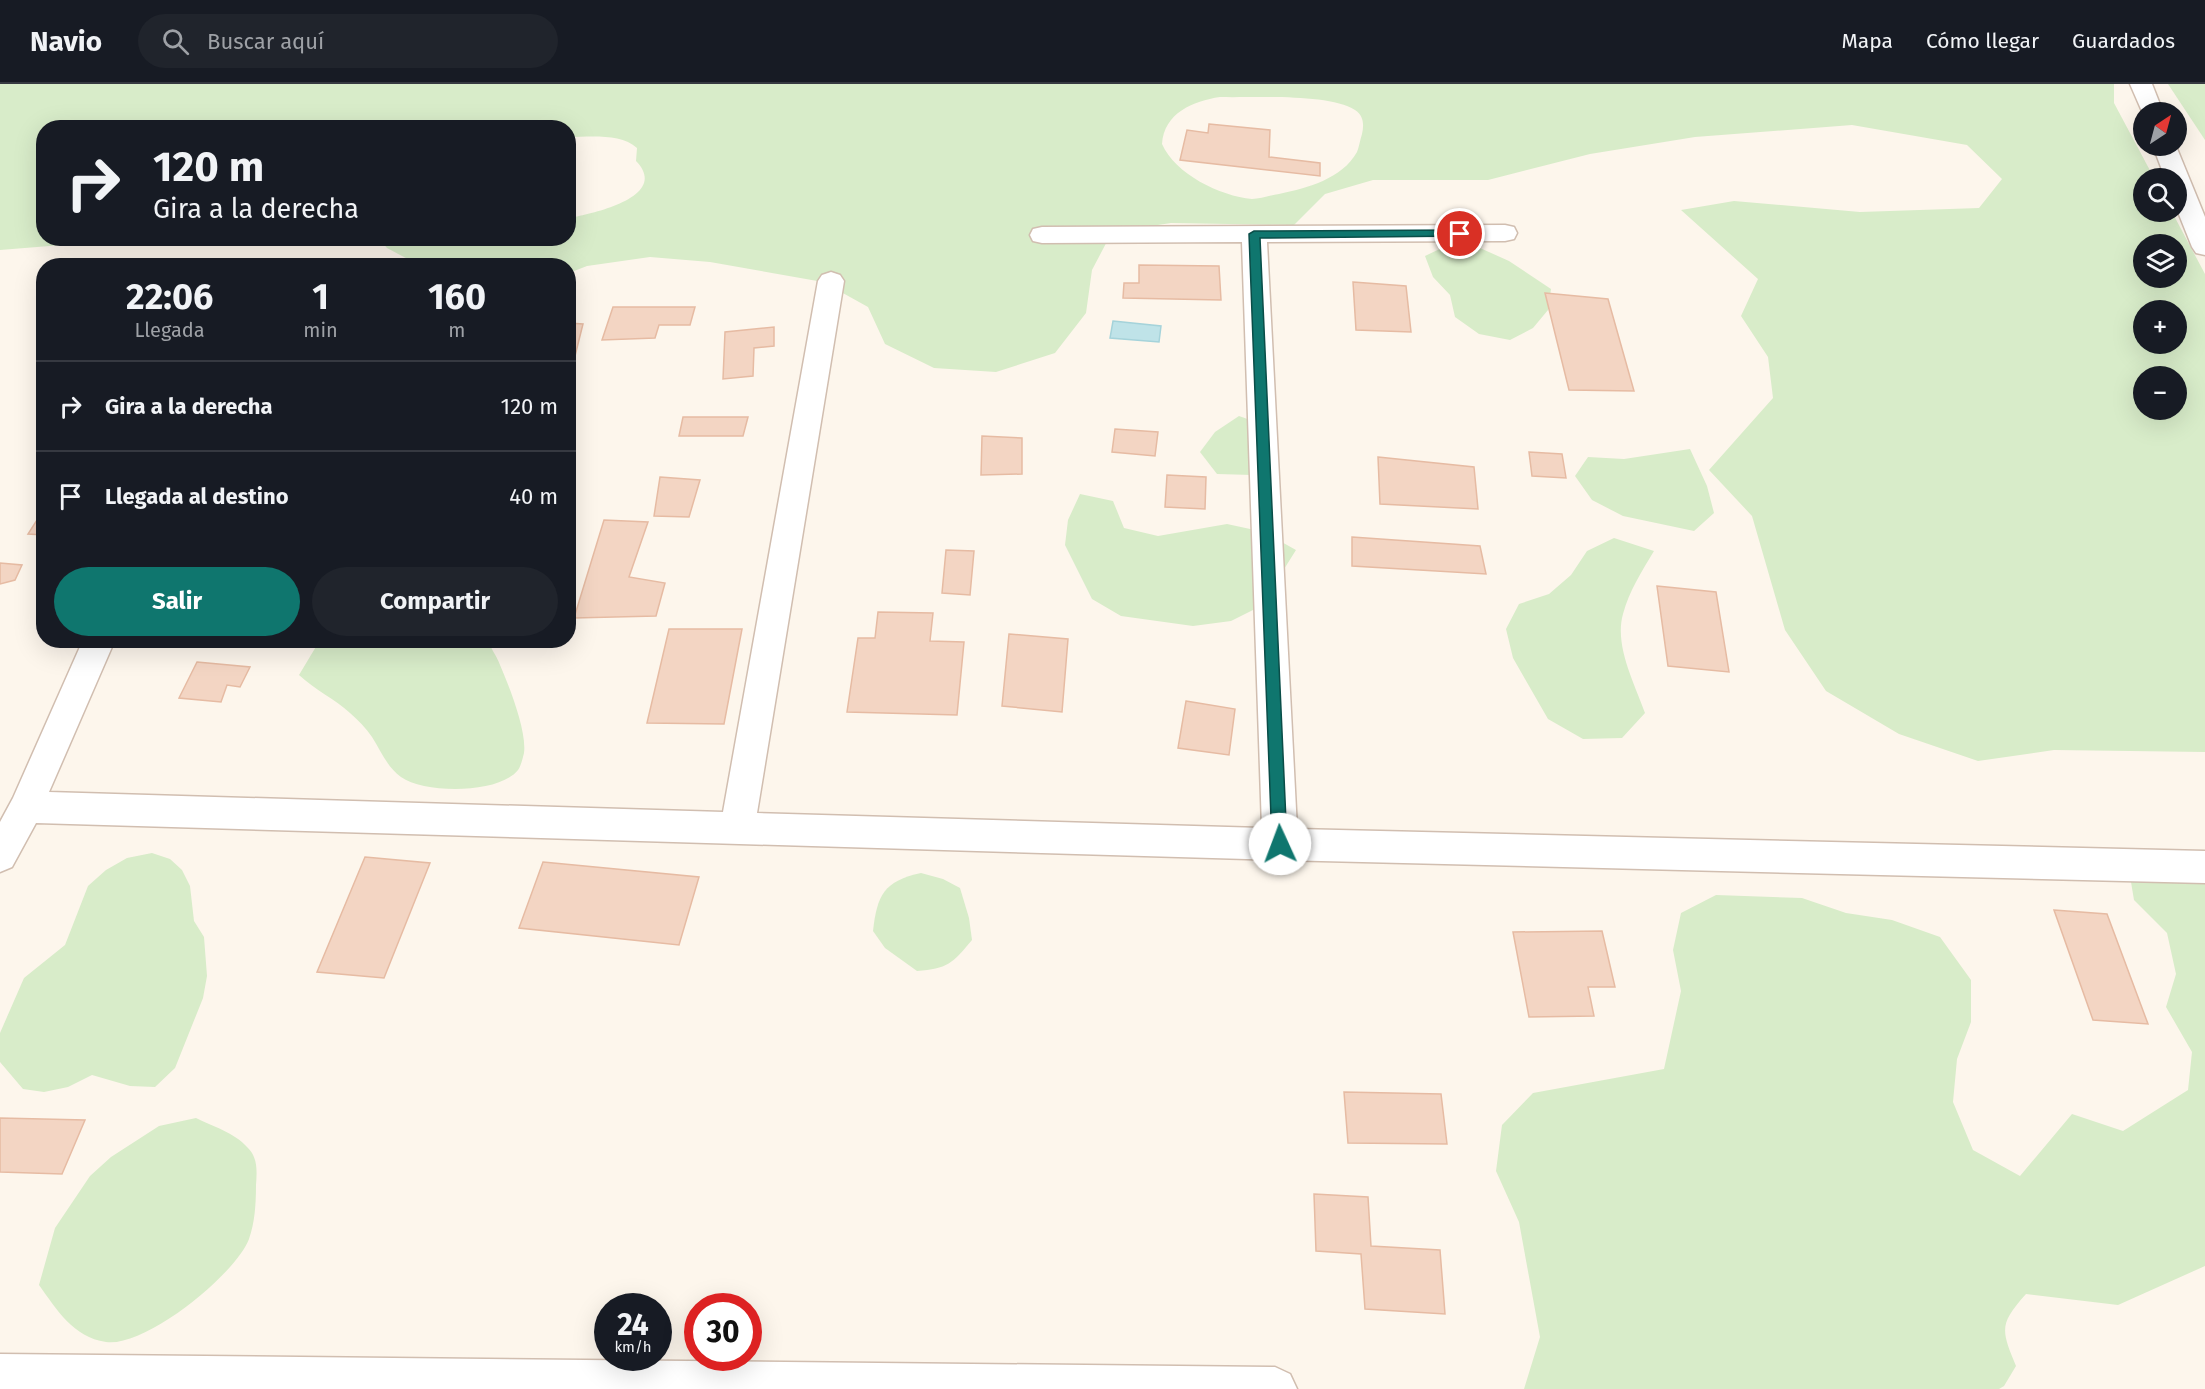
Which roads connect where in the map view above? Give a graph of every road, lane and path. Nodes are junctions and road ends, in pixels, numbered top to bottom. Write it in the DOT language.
graph roads {
  1 [pos="2141,84"];
  2 [pos="2148,102"];
  3 [pos="2168,156"];
  4 [pos="1505,233"];
  5 [pos="1254,234"];
  6 [pos="1042,236"];
  7 [pos="2205,247"];
  8 [pos="831,281"];
  9 [pos="96,648"];
  10 [pos="26,807"];
  11 [pos="737,828"];
  12 [pos="1280,844"];
  13 [pos="0,856"];
  14 [pos="2205,867"];
  15 [pos="0,1376"];
  16 [pos="1275,1389"];
  1 -- 2 [label="street"];
  3 -- 7 [label="street"];
  4 -- 5 [label="street"];
  5 -- 6 [label="street"];
  5 -- 12 [label="street"];
  8 -- 11 [label="street"];
  9 -- 10 [label="street"];
  10 -- 11 [label="street"];
  10 -- 13 [label="street"];
  11 -- 12 [label="street"];
  12 -- 14 [label="street"];
  15 -- 16 [label="street"];
}
